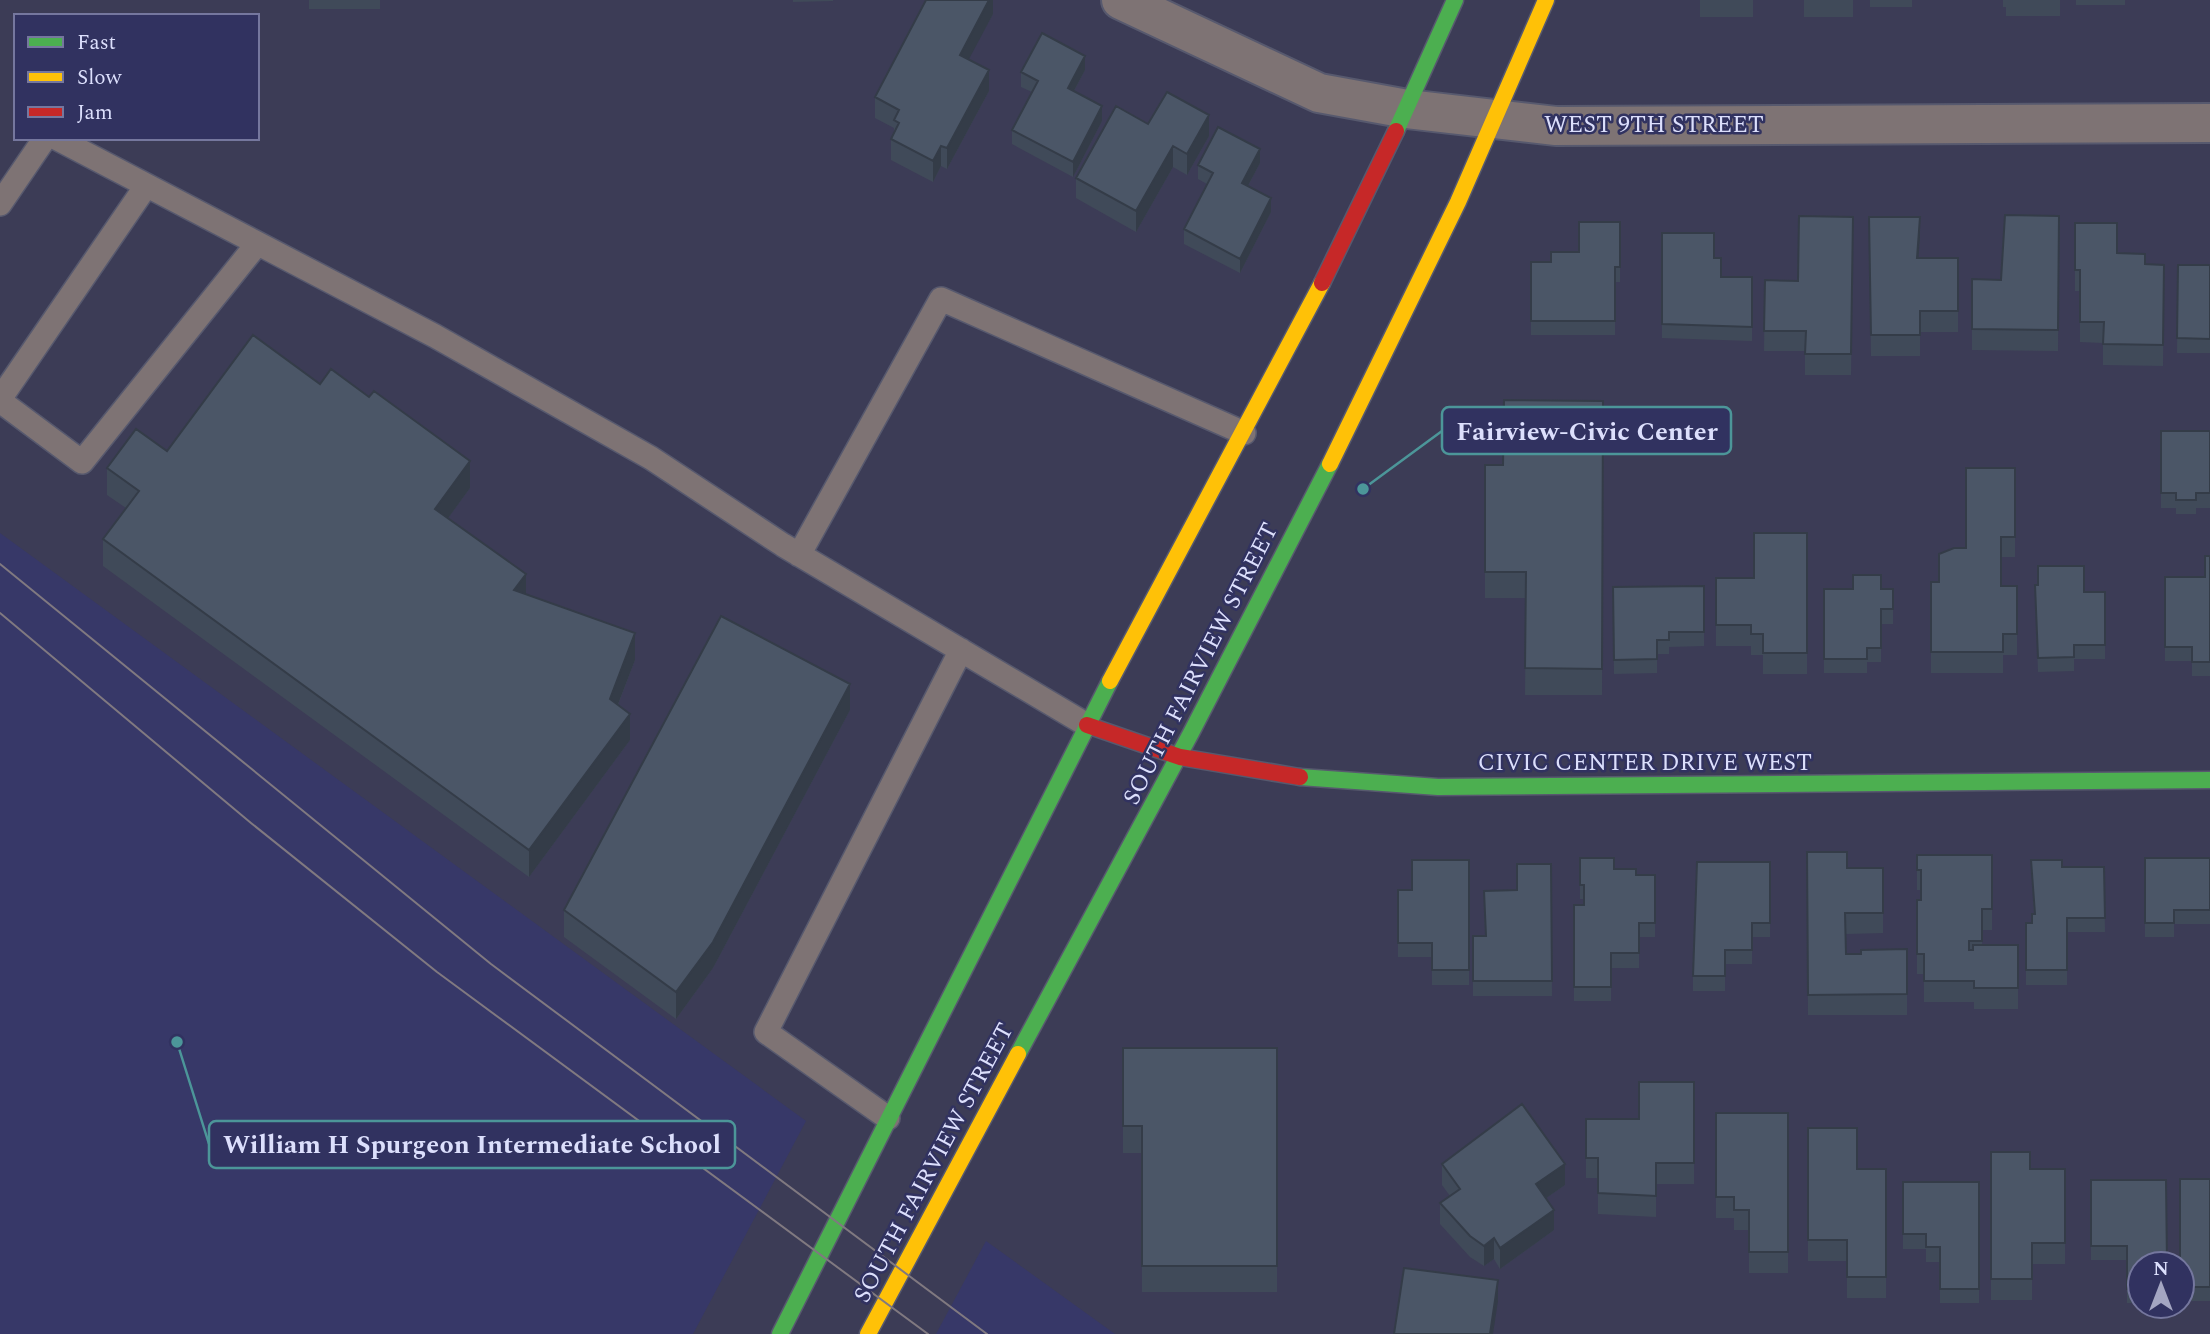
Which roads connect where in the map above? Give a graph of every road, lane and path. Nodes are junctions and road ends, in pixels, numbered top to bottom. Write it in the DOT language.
graph roads {
  1 [pos="1121,0"];
  2 [pos="1455,0"];
  3 [pos="1546,0"];
  4 [pos="1407,109"];
  5 [pos="1498,121"];
  6 [pos="2210,123"];
  7 [pos="44,140"];
  8 [pos="60,140"];
  9 [pos="146,186"];
  10 [pos="0,204"];
  11 [pos="257,244"];
  12 [pos="0,400"];
  13 [pos="1244,433"];
  14 [pos="799,555"];
  15 [pos="961,650"];
  16 [pos="1087,725"];
  17 [pos="1180,757"];
  18 [pos="2210,780"];
  19 [pos="888,1118"];
  20 [pos="780,1334"];
  21 [pos="868,1334"];
  1 -- 4 [label="street, WEST 9TH STREET"];
  2 -- 4 [label="main road"];
  3 -- 5 [label="main road, SOUTH FAIRVIEW STREET"];
  4 -- 5 [label="street, WEST 9TH STREET"];
  4 -- 13 [label="main road"];
  5 -- 6 [label="street, WEST 9TH STREET"];
  5 -- 17 [label="main road, SOUTH FAIRVIEW STREET"];
  7 -- 10 [label="lane"];
  8 -- 9 [label="lane"];
  9 -- 11 [label="lane"];
  9 -- 12 [label="lane"];
  11 -- 12 [label="lane"];
  11 -- 14 [label="lane"];
  13 -- 14 [label="lane"];
  13 -- 16 [label="main road"];
  14 -- 15 [label="lane"];
  15 -- 16 [label="lane"];
  15 -- 19 [label="lane"];
  16 -- 17 [label="main road, CIVIC CENTER DRIVE WEST"];
  16 -- 19 [label="main road"];
  17 -- 18 [label="main road, CIVIC CENTER DRIVE WEST"];
  17 -- 21 [label="main road, SOUTH FAIRVIEW STREET"];
  19 -- 20 [label="main road"];
}
